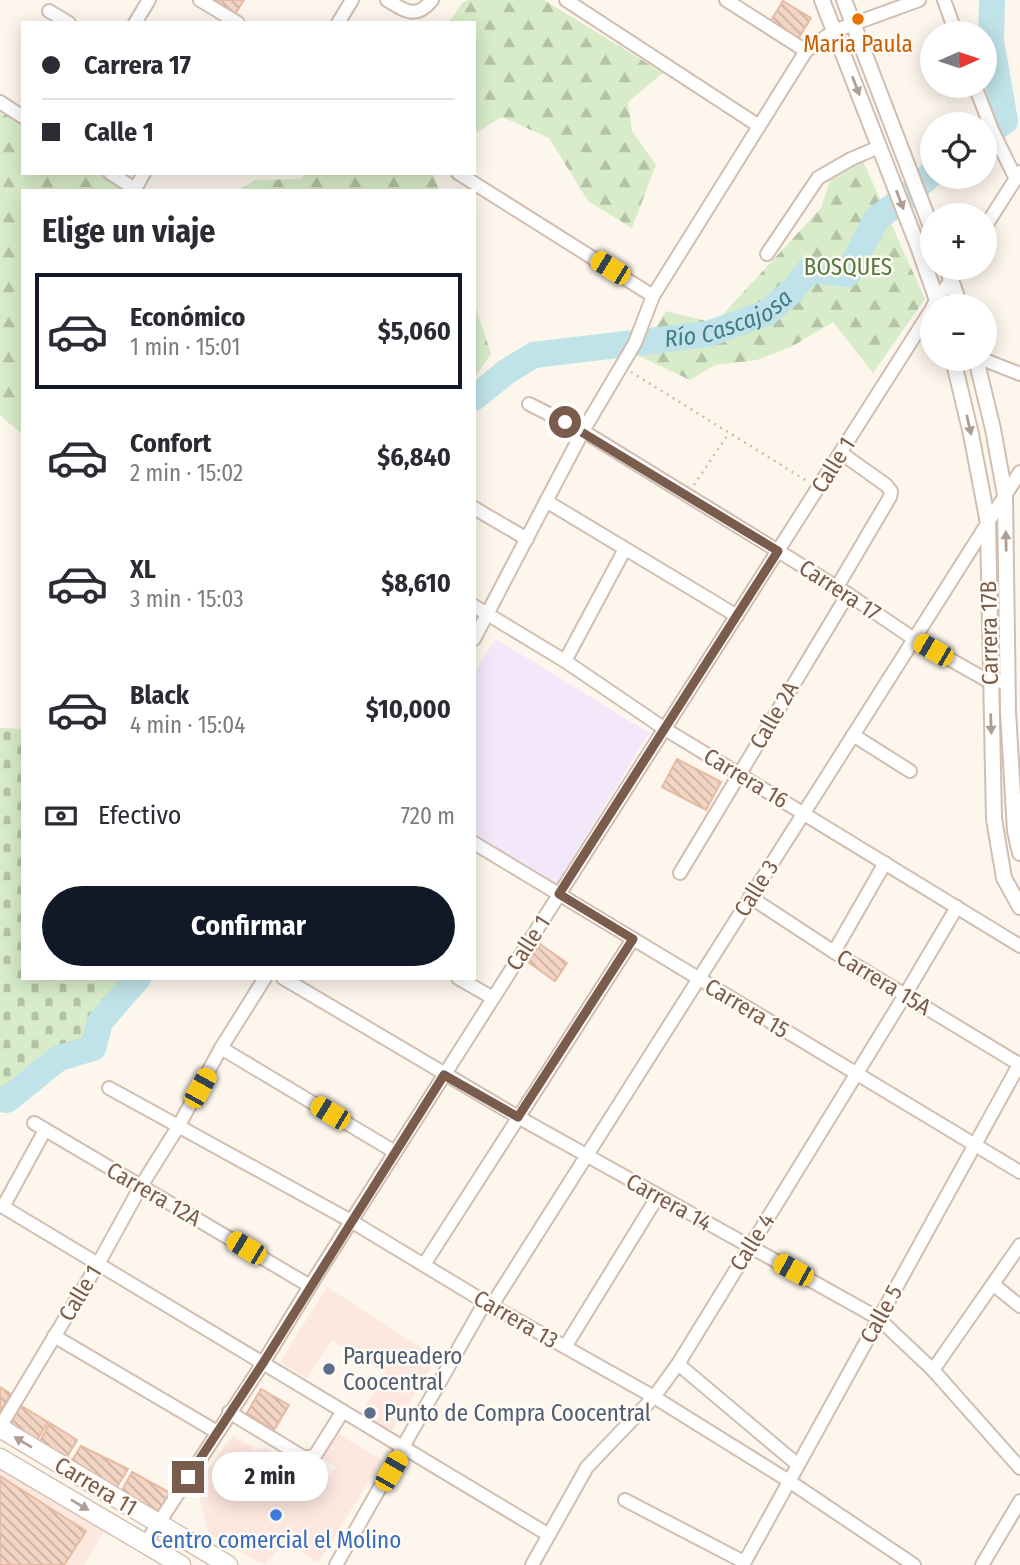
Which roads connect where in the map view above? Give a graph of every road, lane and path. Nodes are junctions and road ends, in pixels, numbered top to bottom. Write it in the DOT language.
graph roads {
  1 [pos="149,0"];
  2 [pos="200,0"];
  3 [pos="352,0"];
  4 [pos="387,0"];
  5 [pos="432,0"];
  6 [pos="566,0"];
  7 [pos="726,0"];
  8 [pos="822,0"];
  9 [pos="844,0"];
  10 [pos="919,0"];
  11 [pos="944,0"];
  12 [pos="49,11"];
  13 [pos="66,21"];
  14 [pos="136,21"];
  15 [pos="232,21"];
  16 [pos="339,21"];
  17 [pos="952,21"];
  18 [pos="853,23"];
  19 [pos="834,32"];
  20 [pos="806,51"];
  21 [pos="980,98"];
  22 [pos="0,102"];
  23 [pos="21,116"];
  24 [pos="759,126"];
  25 [pos="880,149"];
  26 [pos="113,175"];
  27 [pos="461,175"];
  28 [pos="1018,175"];
  29 [pos="135,189"];
  30 [pos="922,203"];
  31 [pos="997,208"];
  32 [pos="767,254"];
  33 [pos="932,294"];
  34 [pos="653,296"];
  35 [pos="920,329"];
  36 [pos="997,365"];
  37 [pos="622,367"];
  38 [pos="956,371"];
  39 [pos="979,371"];
  40 [pos="1020,374"];
  41 [pos="529,404"];
  42 [pos="583,431"];
  43 [pos="729,433"];
  44 [pos="841,453"];
  45 [pos="1020,472"];
  46 [pos="819,488"];
  47 [pos="1005,495"];
  48 [pos="687,496"];
  49 [pos="546,501"];
  50 [pos="476,509"];
  51 [pos="988,523"];
  52 [pos="527,539"];
  53 [pos="625,549"];
  54 [pos="778,551"];
  55 [pos="842,590"];
  56 [pos="476,607"];
  57 [pos="488,613"];
  58 [pos="737,616"];
  59 [pos="476,635"];
  60 [pos="914,639"];
  61 [pos="565,661"];
  62 [pos="1012,672"];
  63 [pos="990,682"];
  64 [pos="1014,711"];
  65 [pos="665,729"];
  66 [pos="853,735"];
  67 [pos="910,771"];
  68 [pos="740,775"];
  69 [pos="804,813"];
  70 [pos="476,844"];
  71 [pos="1020,853"];
  72 [pos="885,863"];
  73 [pos="680,873"];
  74 [pos="559,894"];
  75 [pos="750,897"];
  76 [pos="1020,906"];
  77 [pos="957,907"];
  78 [pos="633,939"];
  79 [pos="1020,946"];
  80 [pos="834,952"];
  81 [pos="699,978"];
  82 [pos="264,980"];
  83 [pos="286,980"];
  84 [pos="462,980"];
  85 [pos="905,995"];
  86 [pos="493,998"];
  87 [pos="221,1048"];
  88 [pos="1020,1064"];
  89 [pos="856,1073"];
  90 [pos="444,1075"];
  91 [pos="109,1088"];
  92 [pos="518,1117"];
  93 [pos="178,1127"];
  94 [pos="975,1145"];
  95 [pos="395,1152"];
  96 [pos="586,1156"];
  97 [pos="1020,1172"];
  98 [pos="141,1186"];
  99 [pos="658,1196"];
  100 [pos="2,1206"];
  101 [pos="351,1221"];
  102 [pos="1020,1245"];
  103 [pos="750,1247"];
  104 [pos="425,1263"];
  105 [pos="98,1264"];
  106 [pos="994,1285"];
  107 [pos="310,1286"];
  108 [pos="488,1303"];
  109 [pos="1020,1306"];
  110 [pos="878,1318"];
  111 [pos="54,1336"];
  112 [pos="565,1347"];
  113 [pos="263,1363"];
  114 [pos="678,1364"];
  115 [pos="933,1370"];
  116 [pos="654,1397"];
  117 [pos="343,1411"];
  118 [pos="229,1412"];
  119 [pos="0,1428"];
  120 [pos="217,1432"];
  121 [pos="404,1448"];
  122 [pos="0,1458"];
  123 [pos="798,1465"];
  124 [pos="1020,1468"];
  125 [pos="789,1481"];
  126 [pos="625,1500"];
  127 [pos="1020,1501"];
  128 [pos="158,1523"];
  129 [pos="549,1535"];
  130 [pos="145,1544"];
  131 [pos="908,1563"];
  132 [pos="743,1564"];
  133 [pos="181,1565"];
  134 [pos="228,1565"];
  135 [pos="337,1565"];
  136 [pos="532,1565"];
  137 [pos="982,1565"];
  1 -- 14 [label="street"];
  2 -- 15 [label="street"];
  3 -- 16 [label="street"];
  4 -- 5 [label="street"];
  6 -- 24 [label="street"];
  7 -- 20 [label="street"];
  8 -- 19 [label="street"];
  9 -- 18 [label="street"];
  10 -- 18 [label="street"];
  11 -- 17 [label="street"];
  12 -- 13 [label="street"];
  18 -- 19 [label="street"];
  18 -- 30 [label="street"];
  19 -- 20 [label="street"];
  19 -- 25 [label="street, one-way"];
  20 -- 24 [label="street"];
  21 -- 28 [label="street"];
  22 -- 23 [label="street"];
  24 -- 34 [label="street"];
  25 -- 32 [label="street"];
  25 -- 33 [label="street, one-way"];
  26 -- 29 [label="street"];
  27 -- 34 [label="street"];
  28 -- 31 [label="street"];
  34 -- 37 [label="street"];
  35 -- 44 [label="street, Calle 1"];
  36 -- 40 [label="street"];
  37 -- 42 [label="street"];
  37 -- 43 [label="path"];
  38 -- 51 [label="street, Carrera 17B, one-way"];
  39 -- 47 [label="street, Carrera 17B"];
  41 -- 42 [label="street, Carrera 17"];
  42 -- 48 [label="street, Carrera 17"];
  42 -- 49 [label="street"];
  43 -- 46 [label="path"];
  43 -- 48 [label="path"];
  44 -- 46 [label="street, Calle 1"];
  44 -- 55 [label="street, Calle 2A"];
  45 -- 47 [label="street, Calle 3"];
  46 -- 54 [label="street, Calle 1"];
  47 -- 51 [label="street, Calle 3"];
  62 -- 47 [label="street, Carrera 17B, one-way"];
  48 -- 54 [label="street, Carrera 17"];
  49 -- 52 [label="street"];
  49 -- 53 [label="street"];
  50 -- 52 [label="street"];
  51 -- 60 [label="street, Calle 3"];
  51 -- 63 [label="street, Carrera 17B"];
  52 -- 57 [label="street"];
  53 -- 58 [label="street"];
  53 -- 61 [label="street"];
  54 -- 55 [label="street, Carrera 17"];
  54 -- 58 [label="street, Calle 1"];
  55 -- 60 [label="street, Carrera 17"];
  55 -- 68 [label="street, Calle 2A"];
  56 -- 57 [label="street, Carrera 16"];
  57 -- 59 [label="street"];
  57 -- 61 [label="street, Carrera 16"];
  58 -- 65 [label="street, Calle 1"];
  60 -- 63 [label="street, Carrera 17"];
  60 -- 66 [label="street, Calle 3"];
  61 -- 65 [label="street, Carrera 16"];
  62 -- 63 [label="street"];
  62 -- 64 [label="street, Carrera 17B"];
  63 -- 76 [label="street, Carrera 17B, one-way"];
  64 -- 71 [label="street, Carrera 17B"];
  65 -- 68 [label="street, Carrera 16"];
  65 -- 74 [label="street, Calle 1"];
  66 -- 67 [label="street"];
  66 -- 69 [label="street, Calle 3"];
  68 -- 69 [label="street, Carrera 16"];
  68 -- 73 [label="street, Calle 2A"];
  69 -- 72 [label="street, Carrera 16"];
  69 -- 75 [label="street, Calle 3"];
  70 -- 74 [label="street, Carrera 15"];
  72 -- 77 [label="street, Carrera 16"];
  72 -- 80 [label="street"];
  74 -- 78 [label="street, Carrera 15"];
  74 -- 86 [label="street, Calle 1"];
  75 -- 80 [label="street, Carrera 15A"];
  75 -- 81 [label="street, Calle 3"];
  77 -- 79 [label="street, Carrera 16"];
  77 -- 85 [label="street, Calle 4"];
  78 -- 81 [label="street, Carrera 15"];
  78 -- 92 [label="street"];
  80 -- 85 [label="street, Carrera 15A"];
  81 -- 89 [label="street, Carrera 15"];
  81 -- 96 [label="street, Calle 3"];
  82 -- 87 [label="street, Calle 1"];
  83 -- 90 [label="street, Carrera 14"];
  84 -- 86 [label="street"];
  85 -- 88 [label="street, Carrera 15A"];
  85 -- 89 [label="street, Calle 4"];
  86 -- 90 [label="street, Calle 1"];
  87 -- 93 [label="street, Calle 1"];
  87 -- 95 [label="street"];
  88 -- 94 [label="street, Calle 5"];
  89 -- 94 [label="street, Carrera 15"];
  89 -- 103 [label="street, Calle 4"];
  90 -- 92 [label="street, Carrera 14"];
  90 -- 95 [label="street, Calle 1"];
  91 -- 93 [label="street, Carrera 13"];
  92 -- 96 [label="street, Carrera 14"];
  92 -- 104 [label="street"];
  93 -- 98 [label="street, Calle 1"];
  93 -- 101 [label="street, Carrera 13"];
  94 -- 97 [label="street, Carrera 15"];
  94 -- 110 [label="street, Calle 5"];
  95 -- 101 [label="street, Calle 1"];
  96 -- 99 [label="street, Carrera 14"];
  96 -- 108 [label="street, Calle 3"];
  98 -- 100 [label="street, Carrera 12A"];
  98 -- 105 [label="street, Calle 1"];
  98 -- 107 [label="street, Carrera 12A"];
  99 -- 103 [label="street, Carrera 14"];
  99 -- 112 [label="street"];
  100 -- 105 [label="street"];
  101 -- 104 [label="street, Carrera 13"];
  101 -- 107 [label="street, Calle 1"];
  102 -- 106 [label="street"];
  103 -- 110 [label="street, Carrera 14"];
  103 -- 114 [label="street, Calle 4"];
  104 -- 108 [label="street, Carrera 13"];
  105 -- 111 [label="street, Calle 1"];
  105 -- 113 [label="street"];
  106 -- 109 [label="street"];
  106 -- 115 [label="street"];
  107 -- 113 [label="street, Calle 1"];
  108 -- 112 [label="street, Carrera 13"];
  108 -- 121 [label="street, Calle 3"];
  110 -- 115 [label="street, Carrera 14"];
  110 -- 123 [label="street, Calle 5"];
  111 -- 119 [label="street, Calle 1"];
  111 -- 120 [label="street"];
  112 -- 116 [label="street, Carrera 13"];
  113 -- 117 [label="street"];
  113 -- 118 [label="street, Calle 1"];
  114 -- 116 [label="street, Calle 4"];
  114 -- 123 [label="street"];
  115 -- 124 [label="street, Carrera 14"];
  116 -- 125 [label="street, Carrera 13"];
  116 -- 129 [label="street, Calle 4"];
  117 -- 118 [label="street"];
  117 -- 121 [label="street"];
  118 -- 120 [label="street, Calle 1"];
  128 -- 119 [label="main road, Carrera 11, one-way"];
  120 -- 128 [label="street, Calle 1"];
  121 -- 129 [label="street"];
  121 -- 135 [label="street, Calle 3"];
  122 -- 130 [label="main road, Carrera 11, one-way"];
  123 -- 125 [label="street, Calle 5"];
  125 -- 131 [label="street, Carrera 13"];
  125 -- 132 [label="street, Calle 5"];
  126 -- 132 [label="street"];
  127 -- 137 [label="street"];
  128 -- 130 [label="street, Calle 1"];
  128 -- 134 [label="main road, Carrera 11"];
  129 -- 136 [label="street, Calle 4"];
  130 -- 133 [label="main road, Carrera 11"];
}
